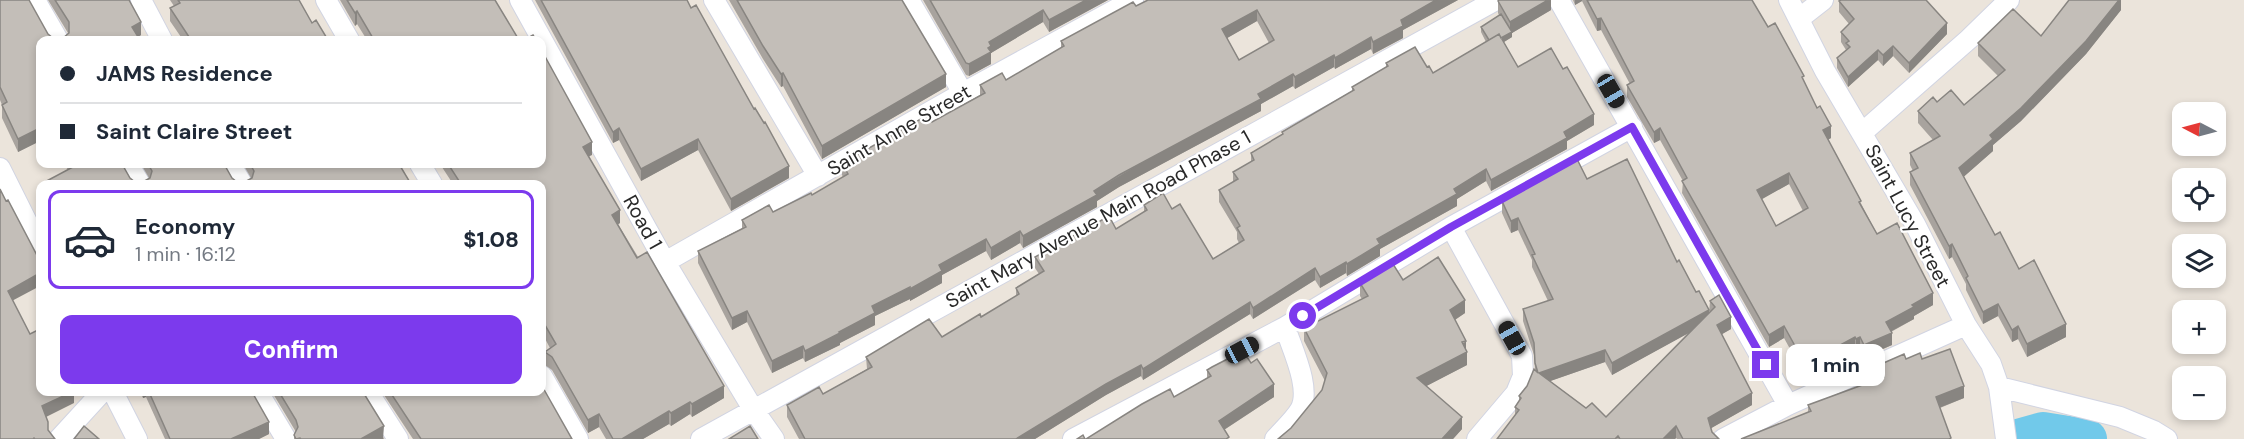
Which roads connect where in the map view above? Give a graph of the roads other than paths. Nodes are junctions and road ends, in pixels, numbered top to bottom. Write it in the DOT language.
graph roads {
  1 [pos="34,0"];
  2 [pos="141,0"];
  3 [pos="326,0"];
  4 [pos="520,0"];
  5 [pos="714,0"];
  6 [pos="909,0"];
  7 [pos="1133,0"];
  8 [pos="1496,0"];
  9 [pos="1559,0"];
  10 [pos="1789,0"];
  11 [pos="1823,0"];
  12 [pos="2009,0"];
  13 [pos="1800,18"];
  14 [pos="56,36"];
  15 [pos="160,36"];
  16 [pos="348,36"];
  17 [pos="540,36"];
  18 [pos="546,47"];
  19 [pos="963,93"];
  20 [pos="1632,127"];
  21 [pos="1863,132"];
  22 [pos="0,168"];
  23 [pos="818,176"];
  24 [pos="1451,227"];
  25 [pos="36,240"];
  26 [pos="665,262"];
  27 [pos="1966,325"];
  28 [pos="1285,327"];
  29 [pos="546,383"];
  30 [pos="1999,387"];
  31 [pos="98,396"];
  32 [pos="115,396"];
  33 [pos="260,396"];
  34 [pos="371,396"];
  35 [pos="1788,405"];
  36 [pos="753,409"];
  37 [pos="2004,430"];
  38 [pos="59,439"];
  39 [pos="137,439"];
  40 [pos="286,439"];
  41 [pos="398,439"];
  42 [pos="578,439"];
  43 [pos="701,439"];
  44 [pos="774,439"];
  45 [pos="1073,439"];
  46 [pos="1275,439"];
  47 [pos="1477,439"];
  48 [pos="1723,439"];
  49 [pos="2167,439"];
  1 -- 14 [label="street"];
  2 -- 15 [label="street"];
  3 -- 16 [label="street"];
  4 -- 17 [label="street, Road 1"];
  5 -- 23 [label="street"];
  6 -- 19 [label="street"];
  7 -- 19 [label="street, Saint Anne Street"];
  8 -- 36 [label="street, Saint Mary Avenue Main Road Phase 1"];
  9 -- 20 [label="street"];
  10 -- 13 [label="street, Saint Lucy Street"];
  11 -- 13 [label="street"];
  12 -- 21 [label="street"];
  13 -- 21 [label="street, Saint Lucy Street"];
  18 -- 26 [label="street, Road 1"];
  19 -- 23 [label="street, Saint Anne Street"];
  20 -- 24 [label="street"];
  20 -- 35 [label="street"];
  21 -- 27 [label="street, Saint Lucy Street"];
  22 -- 25 [label="street"];
  23 -- 26 [label="street, Saint Anne Street"];
  24 -- 28 [label="street"];
  24 -- 47 [label="street"];
  26 -- 36 [label="street, Road 1"];
  27 -- 30 [label="street, Saint Lucy Street"];
  27 -- 35 [label="street"];
  28 -- 45 [label="street"];
  28 -- 46 [label="street"];
  29 -- 42 [label="street"];
  30 -- 37 [label="street, Saint Lucy Street"];
  30 -- 49 [label="street"];
  31 -- 38 [label="street"];
  32 -- 39 [label="street"];
  33 -- 40 [label="street"];
  34 -- 41 [label="street"];
  35 -- 48 [label="street"];
  36 -- 43 [label="street, Saint Mary Avenue Main Road Phase 1"];
  36 -- 44 [label="street, Road 1"];
}
